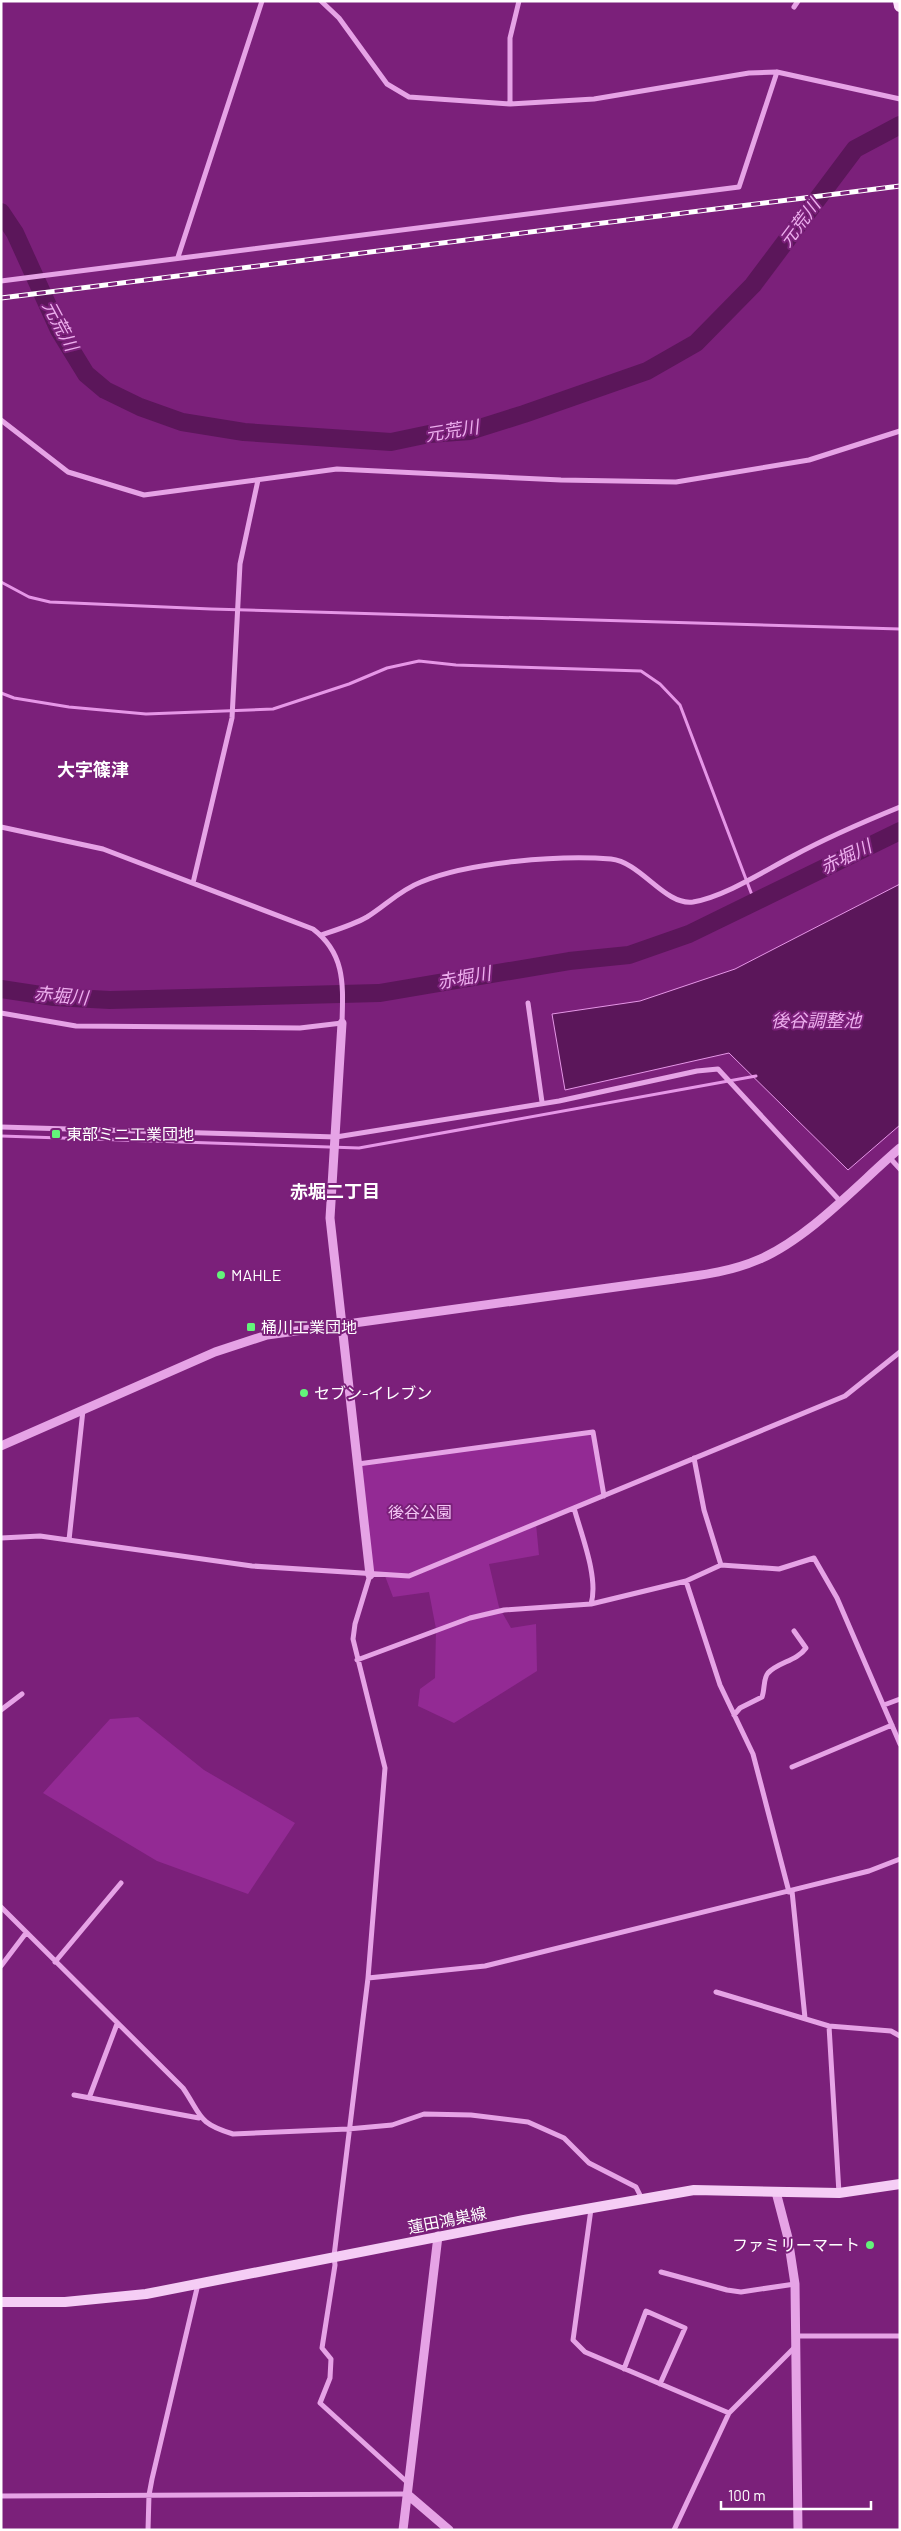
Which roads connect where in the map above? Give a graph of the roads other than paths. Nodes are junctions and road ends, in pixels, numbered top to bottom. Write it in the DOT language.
graph roads {
  1 [pos="262,1"];
  2 [pos="321,1"];
  3 [pos="519,1"];
  4 [pos="798,1"];
  5 [pos="899,1"];
  6 [pos="900,6"];
  7 [pos="794,7"];
  8 [pos="777,72"];
  9 [pos="900,99"];
  10 [pos="510,104"];
  11 [pos="178,257"];
  12 [pos="1,281"];
  13 [pos="1,420"];
  14 [pos="900,431"];
  15 [pos="258,480"];
  16 [pos="900,807"];
  17 [pos="1,827"];
  18 [pos="193,884"];
  19 [pos="321,935"];
  20 [pos="528,1003"];
  21 [pos="1,1013"];
  22 [pos="342,1023"];
  23 [pos="542,1102"];
  24 [pos="1,1127"];
  25 [pos="336,1137"];
  26 [pos="900,1148"];
  27 [pos="889,1157"];
  28 [pos="900,1169"];
  29 [pos="840,1201"];
  30 [pos="343,1323"];
  31 [pos="900,1352"];
  32 [pos="83,1410"];
  33 [pos="1,1446"];
  34 [pos="694,1458"];
  35 [pos="358,1464"];
  36 [pos="604,1496"];
  37 [pos="574,1508"];
  38 [pos="1,1538"];
  39 [pos="69,1540"];
  40 [pos="720,1565"];
  41 [pos="370,1575"];
  42 [pos="686,1581"];
  43 [pos="591,1604"];
  44 [pos="794,1631"];
  45 [pos="357,1660"];
  46 [pos="22,1694"];
  47 [pos="900,1699"];
  48 [pos="884,1705"];
  49 [pos="1,1710"];
  50 [pos="734,1715"];
  51 [pos="892,1725"];
  52 [pos="900,1744"];
  53 [pos="792,1767"];
  54 [pos="900,1859"];
  55 [pos="121,1884"];
  56 [pos="791,1892"];
  57 [pos="1,1906"];
  58 [pos="26,1933"];
  59 [pos="55,1962"];
  60 [pos="1,1966"];
  61 [pos="368,1978"];
  62 [pos="716,1992"];
  63 [pos="805,2018"];
  64 [pos="117,2024"];
  65 [pos="829,2026"];
  66 [pos="900,2036"];
  67 [pos="74,2095"];
  68 [pos="89,2098"];
  69 [pos="199,2118"];
  70 [pos="348,2129"];
  71 [pos="900,2184"];
  72 [pos="776,2192"];
  73 [pos="839,2193"];
  74 [pos="643,2200"];
  75 [pos="591,2208"];
  76 [pos="438,2236"];
  77 [pos="334,2256"];
  78 [pos="661,2272"];
  79 [pos="198,2284"];
  80 [pos="795,2284"];
  81 [pos="1,2302"];
  82 [pos="900,2336"];
  83 [pos="797,2341"];
  84 [pos="624,2369"];
  85 [pos="660,2384"];
  86 [pos="729,2413"];
  87 [pos="408,2482"];
  88 [pos="407,2494"];
  89 [pos="149,2495"];
  90 [pos="1,2496"];
  91 [pos="148,2530"];
  92 [pos="403,2530"];
  93 [pos="449,2530"];
  94 [pos="674,2530"];
  95 [pos="798,2530"];
  1 -- 11 [label="street"];
  2 -- 10 [label="street"];
  3 -- 10 [label="street"];
  4 -- 7 [label="street"];
  5 -- 6 [label="main road"];
  8 -- 9 [label="street"];
  8 -- 10 [label="street"];
  8 -- 11 [label="street"];
  11 -- 12 [label="street"];
  13 -- 15 [label="street"];
  14 -- 15 [label="street"];
  15 -- 18 [label="street"];
  16 -- 19 [label="street"];
  17 -- 18 [label="street"];
  18 -- 19 [label="street"];
  19 -- 22 [label="street"];
  20 -- 23 [label="street"];
  21 -- 22 [label="street"];
  22 -- 25 [label="street"];
  23 -- 25 [label="street"];
  23 -- 29 [label="street"];
  24 -- 25 [label="street"];
  25 -- 30 [label="street"];
  26 -- 27 [label="street"];
  27 -- 28 [label="street"];
  27 -- 29 [label="street"];
  29 -- 30 [label="street"];
  30 -- 32 [label="street"];
  30 -- 35 [label="street"];
  31 -- 34 [label="street"];
  32 -- 33 [label="street"];
  32 -- 39 [label="street"];
  34 -- 36 [label="street"];
  34 -- 40 [label="street"];
  35 -- 36 [label="street"];
  35 -- 41 [label="street"];
  36 -- 37 [label="street"];
  37 -- 41 [label="street"];
  37 -- 43 [label="street"];
  38 -- 39 [label="street"];
  39 -- 41 [label="street"];
  40 -- 42 [label="street"];
  40 -- 48 [label="street"];
  41 -- 45 [label="street"];
  42 -- 43 [label="street"];
  42 -- 50 [label="street"];
  43 -- 45 [label="street"];
  44 -- 50 [label="street"];
  45 -- 61 [label="street"];
  46 -- 49 [label="street"];
  47 -- 48 [label="street"];
  48 -- 51 [label="street"];
  50 -- 56 [label="street"];
  51 -- 52 [label="street"];
  51 -- 53 [label="street"];
  54 -- 56 [label="street"];
  55 -- 59 [label="street"];
  56 -- 61 [label="street"];
  56 -- 63 [label="street"];
  57 -- 58 [label="street"];
  58 -- 59 [label="street"];
  58 -- 60 [label="street"];
  59 -- 64 [label="street"];
  61 -- 70 [label="street"];
  62 -- 63 [label="street"];
  63 -- 65 [label="street"];
  64 -- 68 [label="street"];
  64 -- 69 [label="street"];
  65 -- 66 [label="street"];
  65 -- 73 [label="street"];
  67 -- 68 [label="street"];
  68 -- 69 [label="street"];
  69 -- 70 [label="street"];
  70 -- 74 [label="street"];
  70 -- 77 [label="street"];
  71 -- 73 [label="main road, 蓮田鴻巣線"];
  72 -- 73 [label="main road, 蓮田鴻巣線"];
  72 -- 74 [label="main road, 蓮田鴻巣線"];
  72 -- 80 [label="street"];
  74 -- 75 [label="main road, 蓮田鴻巣線"];
  75 -- 76 [label="main road, 蓮田鴻巣線"];
  75 -- 84 [label="street"];
  76 -- 77 [label="main road, 蓮田鴻巣線"];
  76 -- 87 [label="street"];
  77 -- 79 [label="main road, 蓮田鴻巣線"];
  77 -- 87 [label="street"];
  78 -- 80 [label="street"];
  79 -- 81 [label="main road, 蓮田鴻巣線"];
  79 -- 89 [label="street"];
  80 -- 83 [label="street"];
  82 -- 83 [label="street"];
  83 -- 86 [label="street"];
  83 -- 95 [label="street"];
  84 -- 85 [label="street"];
  84 -- 85 [label="street"];
  85 -- 86 [label="street"];
  86 -- 94 [label="street"];
  87 -- 88 [label="street"];
  88 -- 89 [label="street"];
  88 -- 92 [label="street"];
  88 -- 93 [label="street"];
  89 -- 90 [label="street"];
  89 -- 91 [label="street"];
}
